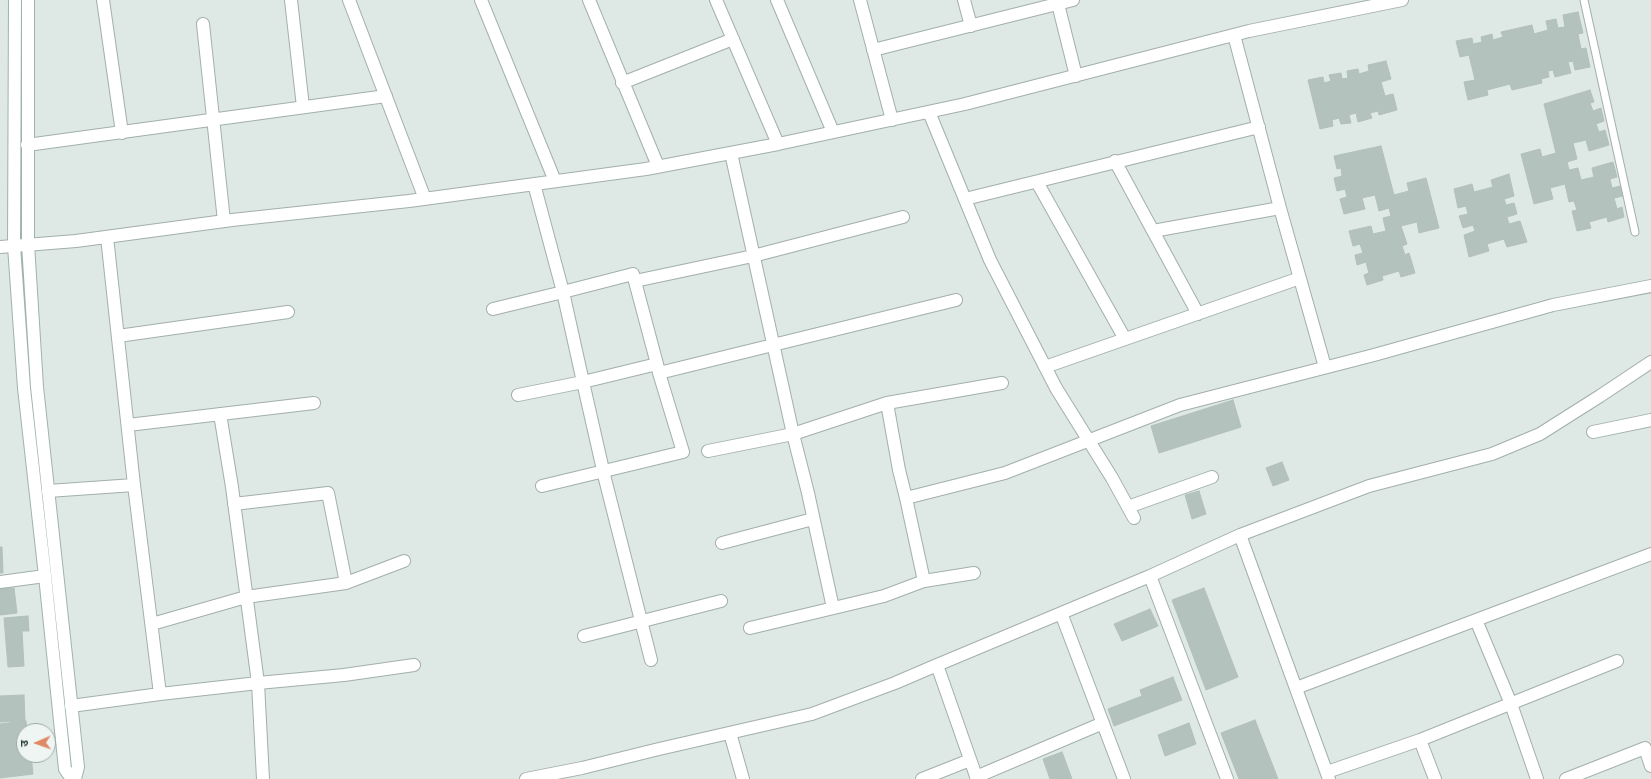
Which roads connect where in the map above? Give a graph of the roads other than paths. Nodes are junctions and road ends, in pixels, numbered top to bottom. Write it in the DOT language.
graph roads {
  1 [pos="15,0"];
  2 [pos="28,0"];
  3 [pos="103,0"];
  4 [pos="291,0"];
  5 [pos="349,0"];
  6 [pos="481,0"];
  7 [pos="589,0"];
  8 [pos="716,0"];
  9 [pos="777,0"];
  10 [pos="860,0"];
  11 [pos="964,0"];
  12 [pos="1073,0"];
  13 [pos="1402,0"];
  14 [pos="1584,0"];
  15 [pos="1057,2"];
  16 [pos="1354,5"];
  17 [pos="203,24"];
  18 [pos="971,26"];
  19 [pos="1234,35"];
  20 [pos="733,39"];
  21 [pos="874,50"];
  22 [pos="1076,76"];
  23 [pos="622,83"];
  24 [pos="386,96"];
  25 [pos="303,107"];
  26 [pos="929,112"];
  27 [pos="213,120"];
  28 [pos="892,120"];
  29 [pos="1259,127"];
  30 [pos="833,132"];
  31 [pos="122,133"];
  32 [pos="778,144"];
  33 [pos="27,145"];
  34 [pos="731,153"];
  35 [pos="1115,161"];
  36 [pos="658,166"];
  37 [pos="555,181"];
  38 [pos="1037,182"];
  39 [pos="534,184"];
  40 [pos="425,199"];
  41 [pos="965,199"];
  42 [pos="1280,208"];
  43 [pos="904,217"];
  44 [pos="224,221"];
  45 [pos="1153,231"];
  46 [pos="1635,232"];
  47 [pos="107,237"];
  48 [pos="28,244"];
  49 [pos="14,246"];
  50 [pos="0,247"];
  51 [pos="753,256"];
  52 [pos="1300,278"];
  53 [pos="635,281"];
  54 [pos="1651,286"];
  55 [pos="562,292"];
  56 [pos="956,300"];
  57 [pos="493,308"];
  58 [pos="288,312"];
  59 [pos="1198,314"];
  60 [pos="118,336"];
  61 [pos="1125,339"];
  62 [pos="774,346"];
  63 [pos="1651,362"];
  64 [pos="1045,367"];
  65 [pos="1325,368"];
  66 [pos="658,369"];
  67 [pos="583,382"];
  68 [pos="1002,383"];
  69 [pos="518,395"];
  70 [pos="314,403"];
  71 [pos="887,403"];
  72 [pos="220,414"];
  73 [pos="1651,420"];
  74 [pos="128,425"];
  75 [pos="1593,432"];
  76 [pos="793,434"];
  77 [pos="1089,441"];
  78 [pos="708,450"];
  79 [pos="603,470"];
  80 [pos="1212,476"];
  81 [pos="134,485"];
  82 [pos="542,486"];
  83 [pos="48,491"];
  84 [pos="906,498"];
  85 [pos="234,504"];
  86 [pos="1128,507"];
  87 [pos="1134,518"];
  88 [pos="813,519"];
  89 [pos="1240,535"];
  90 [pos="722,543"];
  91 [pos="1651,554"];
  92 [pos="404,561"];
  93 [pos="974,573"];
  94 [pos="45,576"];
  95 [pos="1150,576"];
  96 [pos="924,581"];
  97 [pos="0,582"];
  98 [pos="346,583"];
  99 [pos="246,597"];
  100 [pos="721,601"];
  101 [pos="833,608"];
  102 [pos="1061,613"];
  103 [pos="1476,620"];
  104 [pos="642,622"];
  105 [pos="152,624"];
  106 [pos="750,628"];
  107 [pos="584,636"];
  108 [pos="652,660"];
  109 [pos="1617,661"];
  110 [pos="414,664"];
  111 [pos="937,665"];
  112 [pos="258,684"];
  113 [pos="1296,688"];
  114 [pos="160,694"];
  115 [pos="1511,704"];
  116 [pos="71,706"];
  117 [pos="1103,723"];
  118 [pos="730,733"];
  119 [pos="1420,740"];
  120 [pos="1648,747"];
  121 [pos="970,760"];
  122 [pos="1651,766"];
  123 [pos="1328,776"];
  124 [pos="977,778"];
  125 [pos="73,779"];
  126 [pos="264,779"];
  127 [pos="526,779"];
  128 [pos="743,779"];
  129 [pos="922,779"];
  130 [pos="1124,779"];
  131 [pos="1227,779"];
  132 [pos="1435,779"];
  133 [pos="1537,779"];
  134 [pos="1566,779"];
  1 -- 49 [label="street"];
  2 -- 33 [label="street"];
  3 -- 31 [label="street"];
  4 -- 25 [label="street"];
  5 -- 24 [label="street"];
  6 -- 37 [label="street"];
  7 -- 23 [label="street"];
  8 -- 20 [label="street"];
  9 -- 30 [label="street"];
  10 -- 21 [label="street"];
  11 -- 18 [label="street"];
  12 -- 15 [label="street"];
  13 -- 16 [label="street"];
  14 -- 46 [label="lane"];
  15 -- 18 [label="street"];
  15 -- 22 [label="street"];
  16 -- 19 [label="street"];
  17 -- 27 [label="street"];
  18 -- 21 [label="street"];
  19 -- 22 [label="street"];
  19 -- 29 [label="street"];
  20 -- 23 [label="street"];
  20 -- 32 [label="street"];
  21 -- 28 [label="street"];
  22 -- 26 [label="street"];
  23 -- 36 [label="street"];
  24 -- 25 [label="street"];
  24 -- 40 [label="street"];
  25 -- 27 [label="street"];
  26 -- 28 [label="street"];
  26 -- 41 [label="street"];
  27 -- 31 [label="street"];
  27 -- 44 [label="street"];
  28 -- 30 [label="street"];
  29 -- 35 [label="street"];
  29 -- 42 [label="street"];
  30 -- 32 [label="street"];
  31 -- 33 [label="street"];
  32 -- 34 [label="street"];
  33 -- 48 [label="street"];
  34 -- 36 [label="street"];
  34 -- 51 [label="street"];
  35 -- 38 [label="street"];
  35 -- 45 [label="street"];
  36 -- 37 [label="street"];
  37 -- 39 [label="street"];
  38 -- 41 [label="street"];
  38 -- 61 [label="street"];
  39 -- 40 [label="street"];
  39 -- 55 [label="street"];
  40 -- 44 [label="street"];
  41 -- 64 [label="street"];
  42 -- 45 [label="street"];
  42 -- 52 [label="street"];
  43 -- 51 [label="street"];
  44 -- 47 [label="street"];
  45 -- 59 [label="street"];
  47 -- 48 [label="street"];
  47 -- 60 [label="street"];
  48 -- 49 [label="street"];
  48 -- 83 [label="street"];
  49 -- 50 [label="street"];
  49 -- 94 [label="street"];
  51 -- 53 [label="street"];
  51 -- 62 [label="street"];
  52 -- 59 [label="street"];
  52 -- 65 [label="street"];
  53 -- 55 [label="street"];
  53 -- 66 [label="street"];
  54 -- 65 [label="street"];
  55 -- 57 [label="street"];
  55 -- 67 [label="street"];
  56 -- 62 [label="street"];
  58 -- 60 [label="street"];
  59 -- 61 [label="street"];
  60 -- 74 [label="street"];
  61 -- 64 [label="street"];
  62 -- 66 [label="street"];
  62 -- 76 [label="street"];
  63 -- 89 [label="street"];
  64 -- 77 [label="street"];
  65 -- 77 [label="street"];
  66 -- 67 [label="street"];
  66 -- 79 [label="street"];
  67 -- 69 [label="street"];
  67 -- 79 [label="street"];
  68 -- 71 [label="street"];
  70 -- 72 [label="street"];
  71 -- 76 [label="street"];
  71 -- 84 [label="street"];
  72 -- 74 [label="street"];
  72 -- 85 [label="street"];
  73 -- 75 [label="street"];
  74 -- 81 [label="street"];
  76 -- 78 [label="street"];
  76 -- 88 [label="street"];
  77 -- 84 [label="street"];
  77 -- 86 [label="street"];
  79 -- 82 [label="street"];
  79 -- 104 [label="street"];
  80 -- 86 [label="street"];
  81 -- 83 [label="street"];
  81 -- 105 [label="street"];
  83 -- 116 [label="street"];
  84 -- 96 [label="street"];
  85 -- 98 [label="street"];
  85 -- 99 [label="street"];
  86 -- 87 [label="street"];
  88 -- 90 [label="street"];
  88 -- 101 [label="street"];
  89 -- 95 [label="street"];
  89 -- 113 [label="street"];
  91 -- 103 [label="street"];
  92 -- 98 [label="street"];
  93 -- 96 [label="street"];
  94 -- 97 [label="street"];
  94 -- 125 [label="street"];
  95 -- 102 [label="street"];
  95 -- 131 [label="street"];
  96 -- 101 [label="street"];
  98 -- 99 [label="street"];
  99 -- 105 [label="street"];
  99 -- 112 [label="street"];
  100 -- 104 [label="street"];
  101 -- 106 [label="street"];
  102 -- 111 [label="street"];
  102 -- 117 [label="street"];
  103 -- 113 [label="street"];
  103 -- 115 [label="street"];
  104 -- 107 [label="street"];
  104 -- 108 [label="street"];
  105 -- 114 [label="street"];
  109 -- 115 [label="street"];
  110 -- 112 [label="street"];
  111 -- 118 [label="street"];
  111 -- 121 [label="street"];
  112 -- 114 [label="street"];
  112 -- 126 [label="street"];
  113 -- 123 [label="street"];
  114 -- 116 [label="street"];
  115 -- 119 [label="street"];
  115 -- 133 [label="street"];
  116 -- 125 [label="street"];
  117 -- 124 [label="street"];
  117 -- 130 [label="street"];
  118 -- 127 [label="street"];
  118 -- 128 [label="street"];
  119 -- 123 [label="street"];
  119 -- 132 [label="street"];
  120 -- 122 [label="street"];
  120 -- 134 [label="street"];
  121 -- 124 [label="street"];
  121 -- 129 [label="street"];
}
